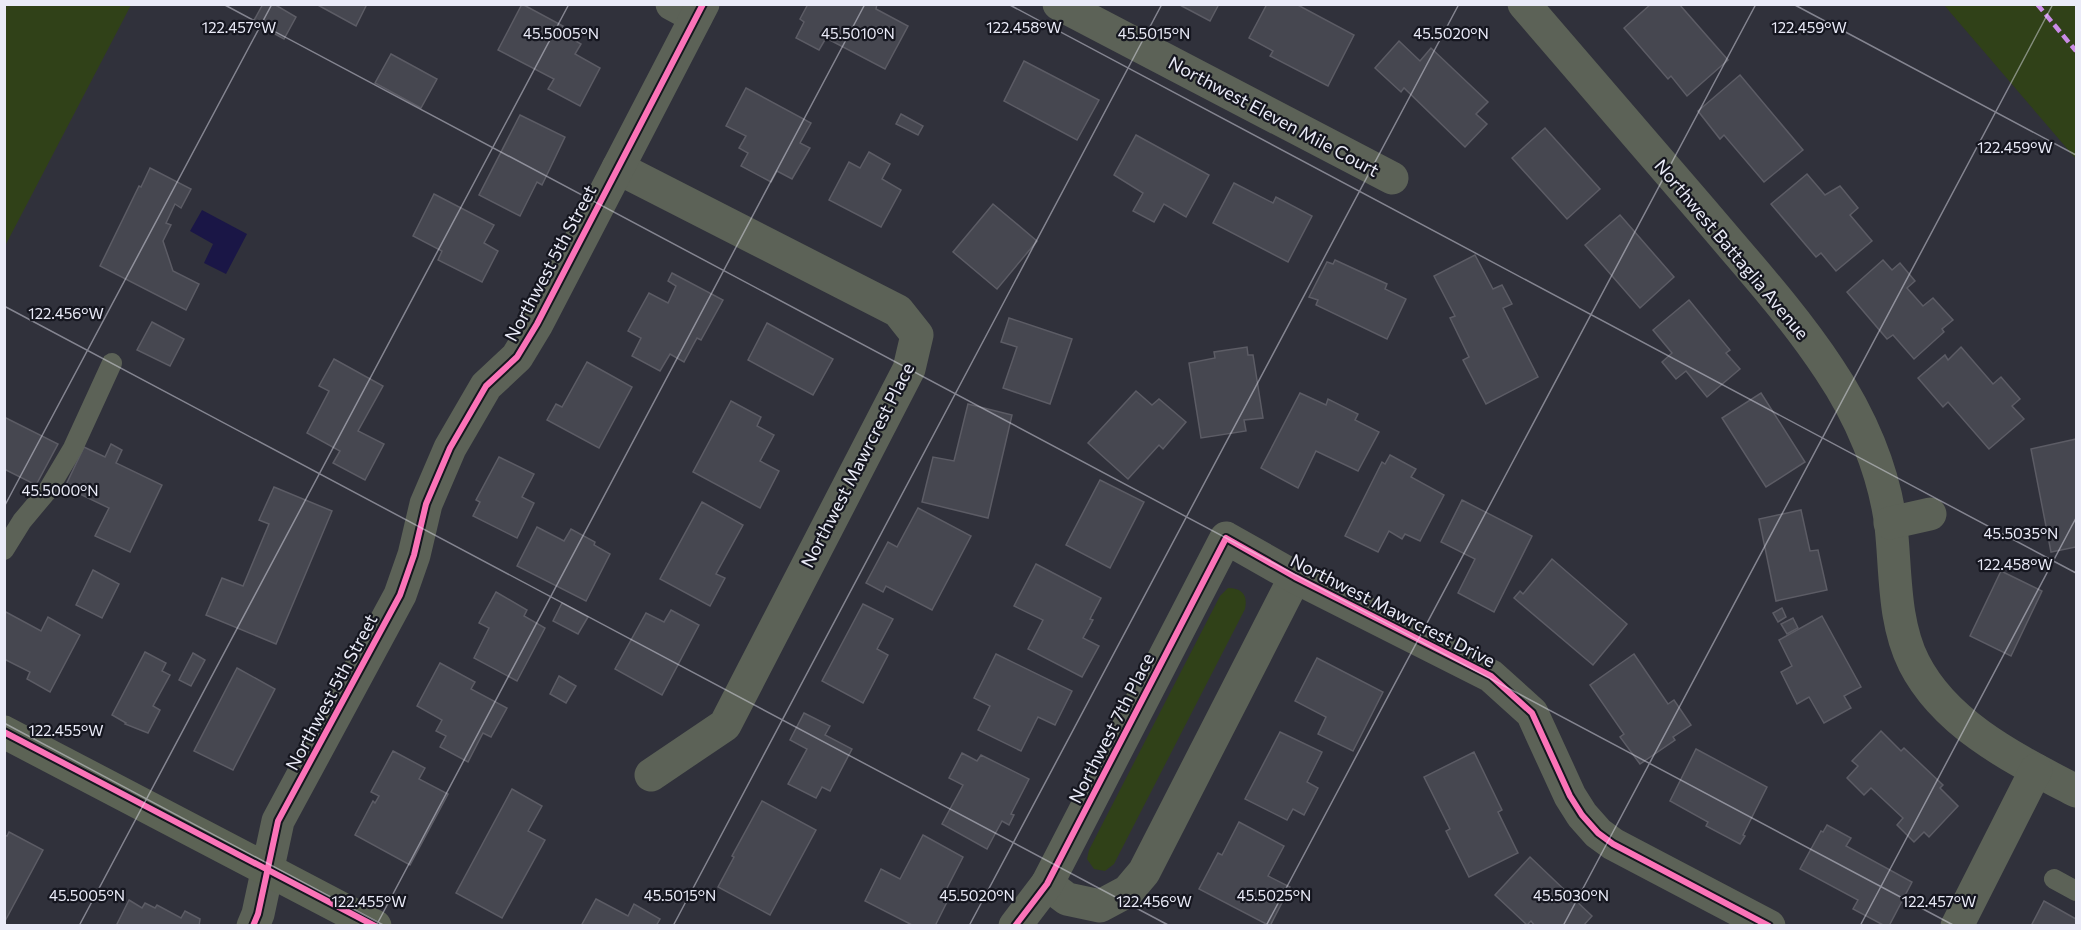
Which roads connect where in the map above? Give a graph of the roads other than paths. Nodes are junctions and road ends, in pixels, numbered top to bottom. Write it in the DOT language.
graph roads {
  1 [pos="1059,4"];
  2 [pos="1524,4"];
  3 [pos="690,9"];
  4 [pos="618,168"];
  5 [pos="1392,178"];
  6 [pos="112,363"];
  7 [pos="1930,514"];
  8 [pos="1890,523"];
  9 [pos="1226,538"];
  10 [pos="4,550"];
  11 [pos="1295,577"];
  12 [pos="5,734"];
  13 [pos="2036,770"];
  14 [pos="651,775"];
  15 [pos="2076,791"];
  16 [pos="268,870"];
  17 [pos="2054,879"];
  18 [pos="1047,884"];
  19 [pos="2076,891"];
  20 [pos="253,926"];
  21 [pos="375,926"];
  22 [pos="1015,926"];
  23 [pos="1769,926"];
  24 [pos="1956,926"];
  1 -- 5 [label="street, Northwest Eleven Mile Court"];
  2 -- 8 [label="street, Northwest Battaglia Avenue"];
  3 -- 4 [label="street, Northwest 5th Street"];
  4 -- 14 [label="street, Northwest Mawrcrest Place"];
  4 -- 16 [label="street, Northwest 5th Street"];
  6 -- 10 [label="lane"];
  7 -- 8 [label="street"];
  8 -- 13 [label="street, Northwest Battaglia Avenue"];
  9 -- 11 [label="street, Northwest Mawrcrest Drive"];
  9 -- 18 [label="street, Northwest 7th Place"];
  11 -- 18 [label="street"];
  11 -- 23 [label="street, Northwest Mawrcrest Drive"];
  12 -- 16 [label="main road"];
  13 -- 15 [label="street, Northwest Battaglia Avenue"];
  13 -- 24 [label="street"];
  16 -- 20 [label="street, Northwest 5th Street"];
  16 -- 21 [label="main road"];
  17 -- 19 [label="lane"];
  18 -- 22 [label="street, Northwest 7th Place"];
}
